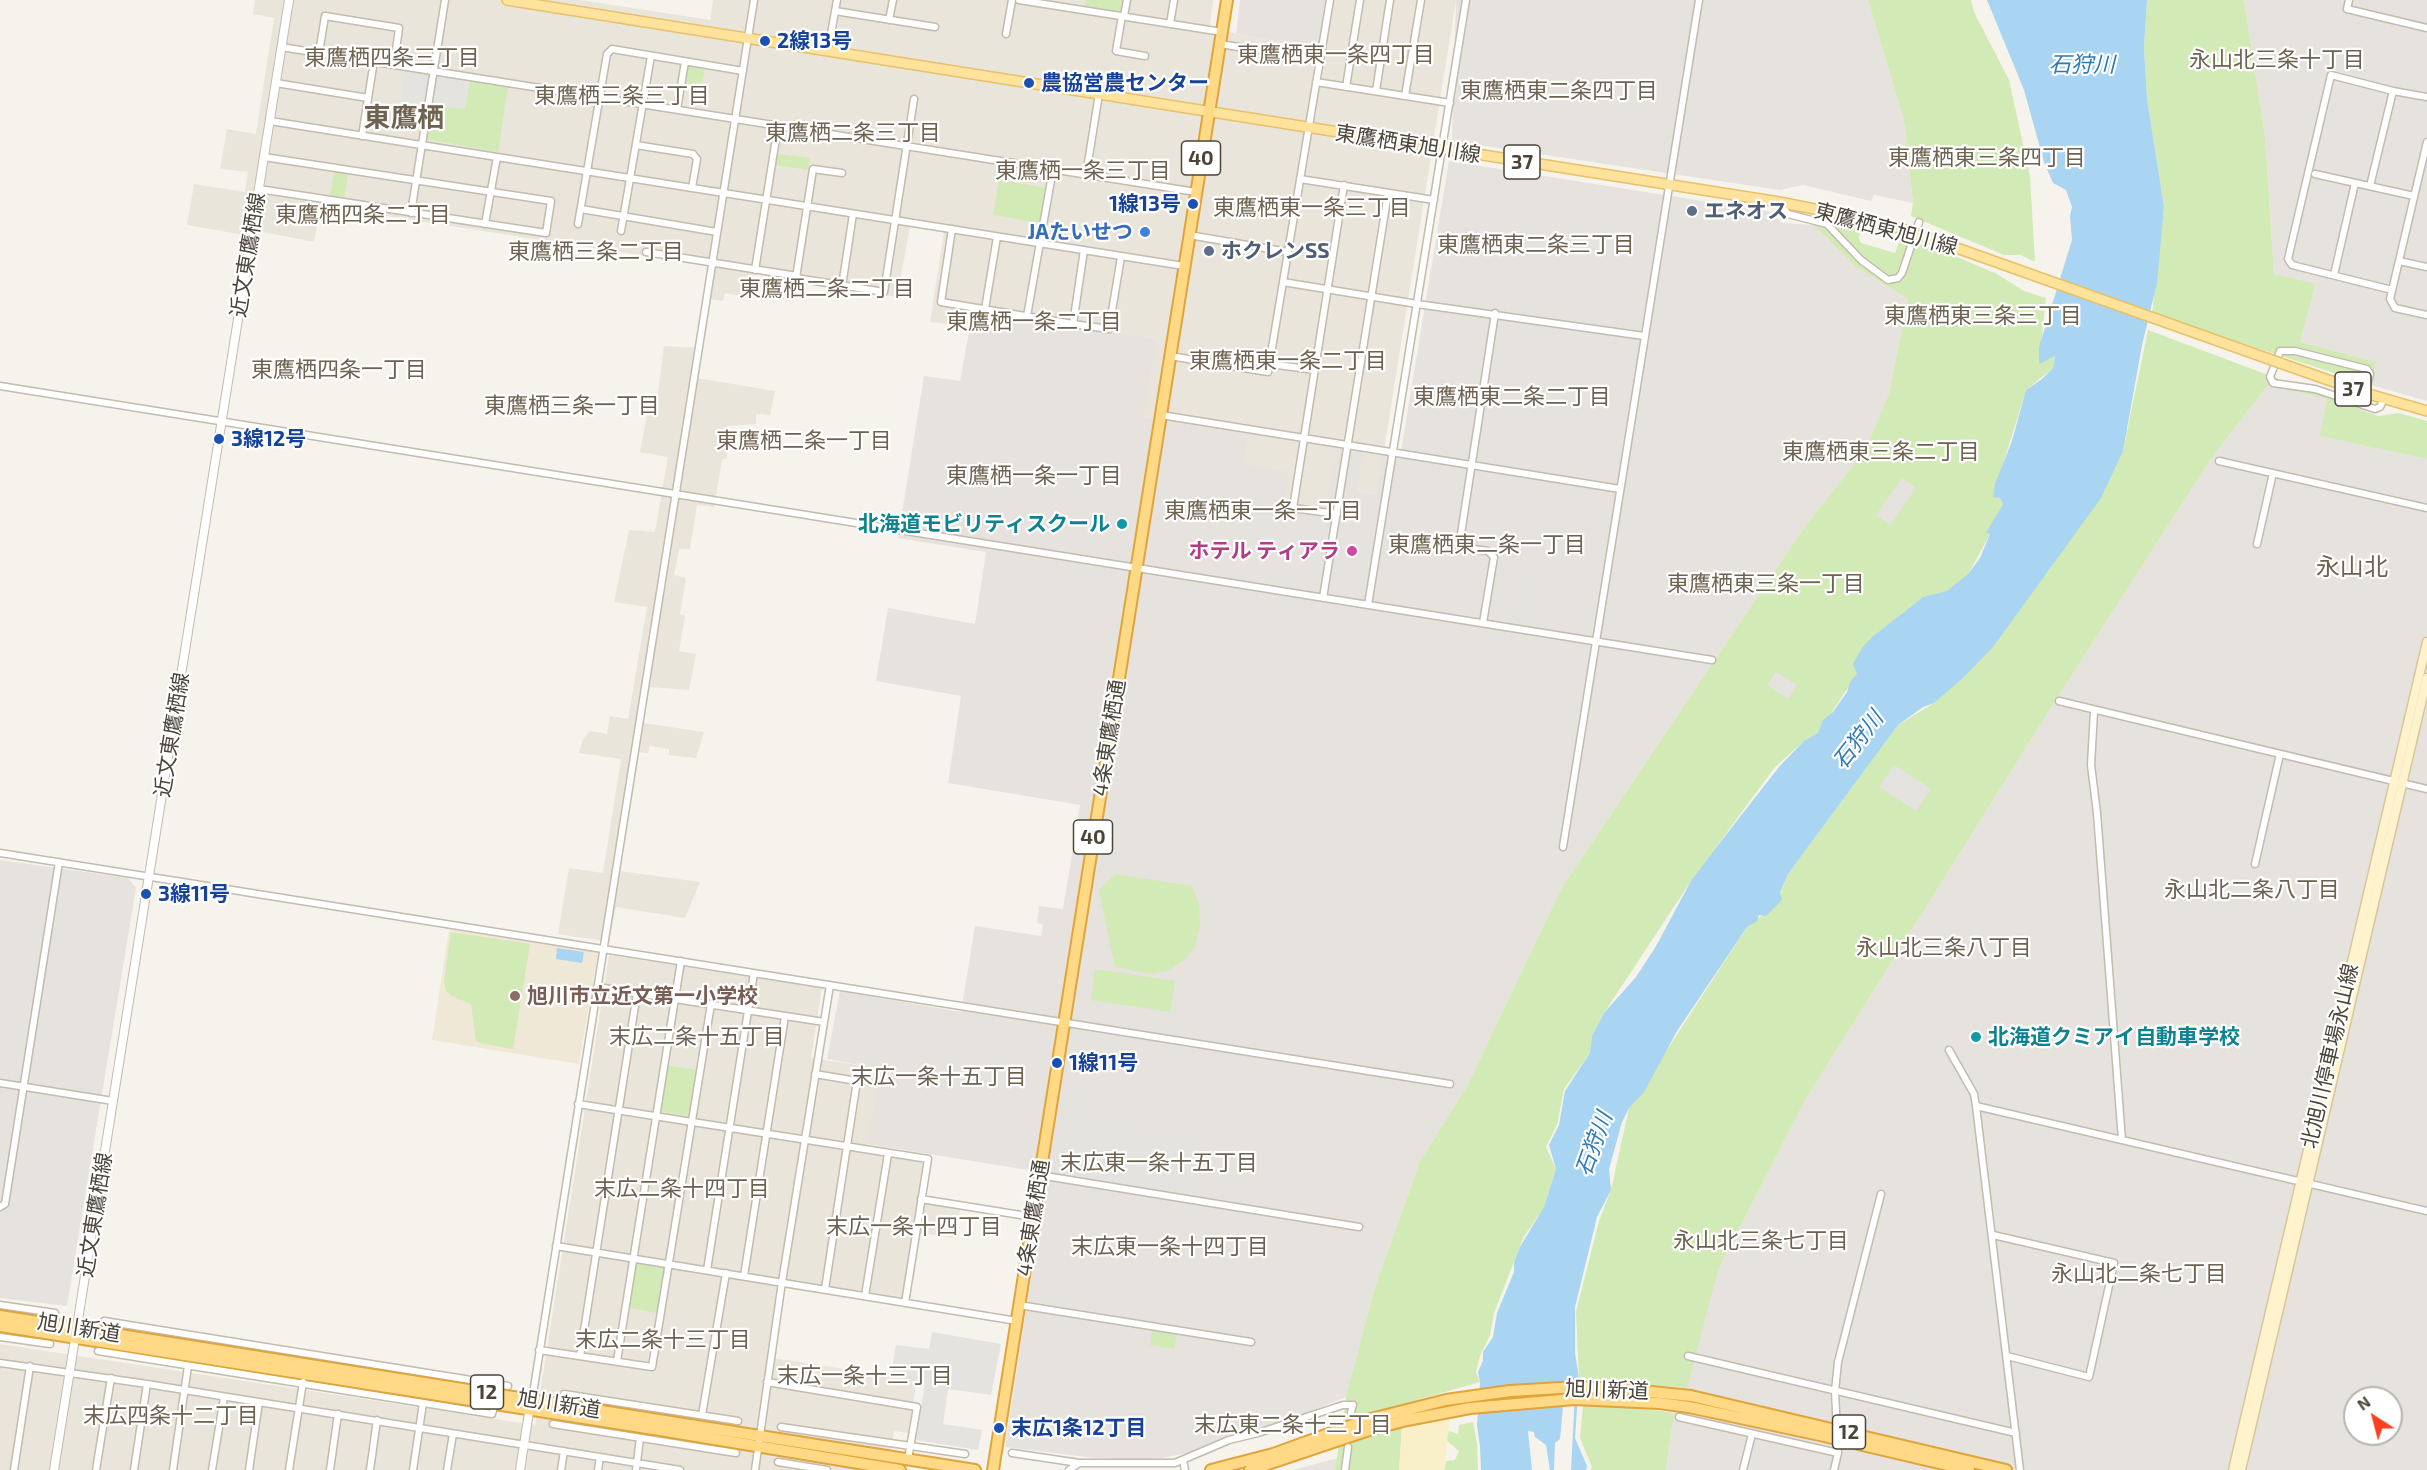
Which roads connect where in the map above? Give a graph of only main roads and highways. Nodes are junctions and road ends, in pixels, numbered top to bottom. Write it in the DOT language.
graph roads {
  1 [pos="507,0"];
  2 [pos="1227,0"];
  3 [pos="1209,112"];
  4 [pos="2427,411"];
  5 [pos="2427,642"];
  6 [pos="2427,678"];
  7 [pos="2399,782"];
  8 [pos="2305,1182"];
  9 [pos="0,1316"];
  10 [pos="0,1326"];
  11 [pos="77,1332"];
  12 [pos="531,1405"];
  13 [pos="1376,1423"];
  14 [pos="1838,1434"];
  15 [pos="900,1470"];
  16 [pos="975,1470"];
  17 [pos="993,1470"];
  18 [pos="1211,1470"];
  19 [pos="1250,1470"];
  20 [pos="1968,1470"];
  21 [pos="2006,1470"];
  22 [pos="2233,1470"];
  23 [pos="2241,1470"];
  1 -- 3 [label="main road, 東鷹栖東旭川線 / 37"];
  2 -- 3 [label="highway, 40"];
  3 -- 4 [label="main road, 東鷹栖東旭川線 / 37, bridge"];
  3 -- 17 [label="highway, 4条東鷹栖通 / 40"];
  5 -- 7 [label="main road, 北旭川停車場永山線"];
  6 -- 7 [label="main road, 北旭川停車場永山線"];
  7 -- 8 [label="main road, 北旭川停車場永山線"];
  8 -- 22 [label="main road, 北旭川停車場永山線"];
  8 -- 23 [label="main road, 北旭川停車場永山線"];
  9 -- 11 [label="highway, 旭川新道 / 12"];
  10 -- 11 [label="highway, 旭川新道 / 12"];
  11 -- 12 [label="highway, 旭川新道 / 12"];
  11 -- 12 [label="highway, 旭川新道 / 12"];
  12 -- 15 [label="highway, 旭川新道 / 12"];
  12 -- 16 [label="highway, 旭川新道 / 12"];
  13 -- 14 [label="highway, 旭川新道 / 12"];
  13 -- 18 [label="highway, 旭川新道 / 12"];
  13 -- 19 [label="highway, 旭川新道 / 12"];
  14 -- 20 [label="highway, 旭川新道 / 12"];
  14 -- 21 [label="highway, 旭川新道 / 12"];
}
